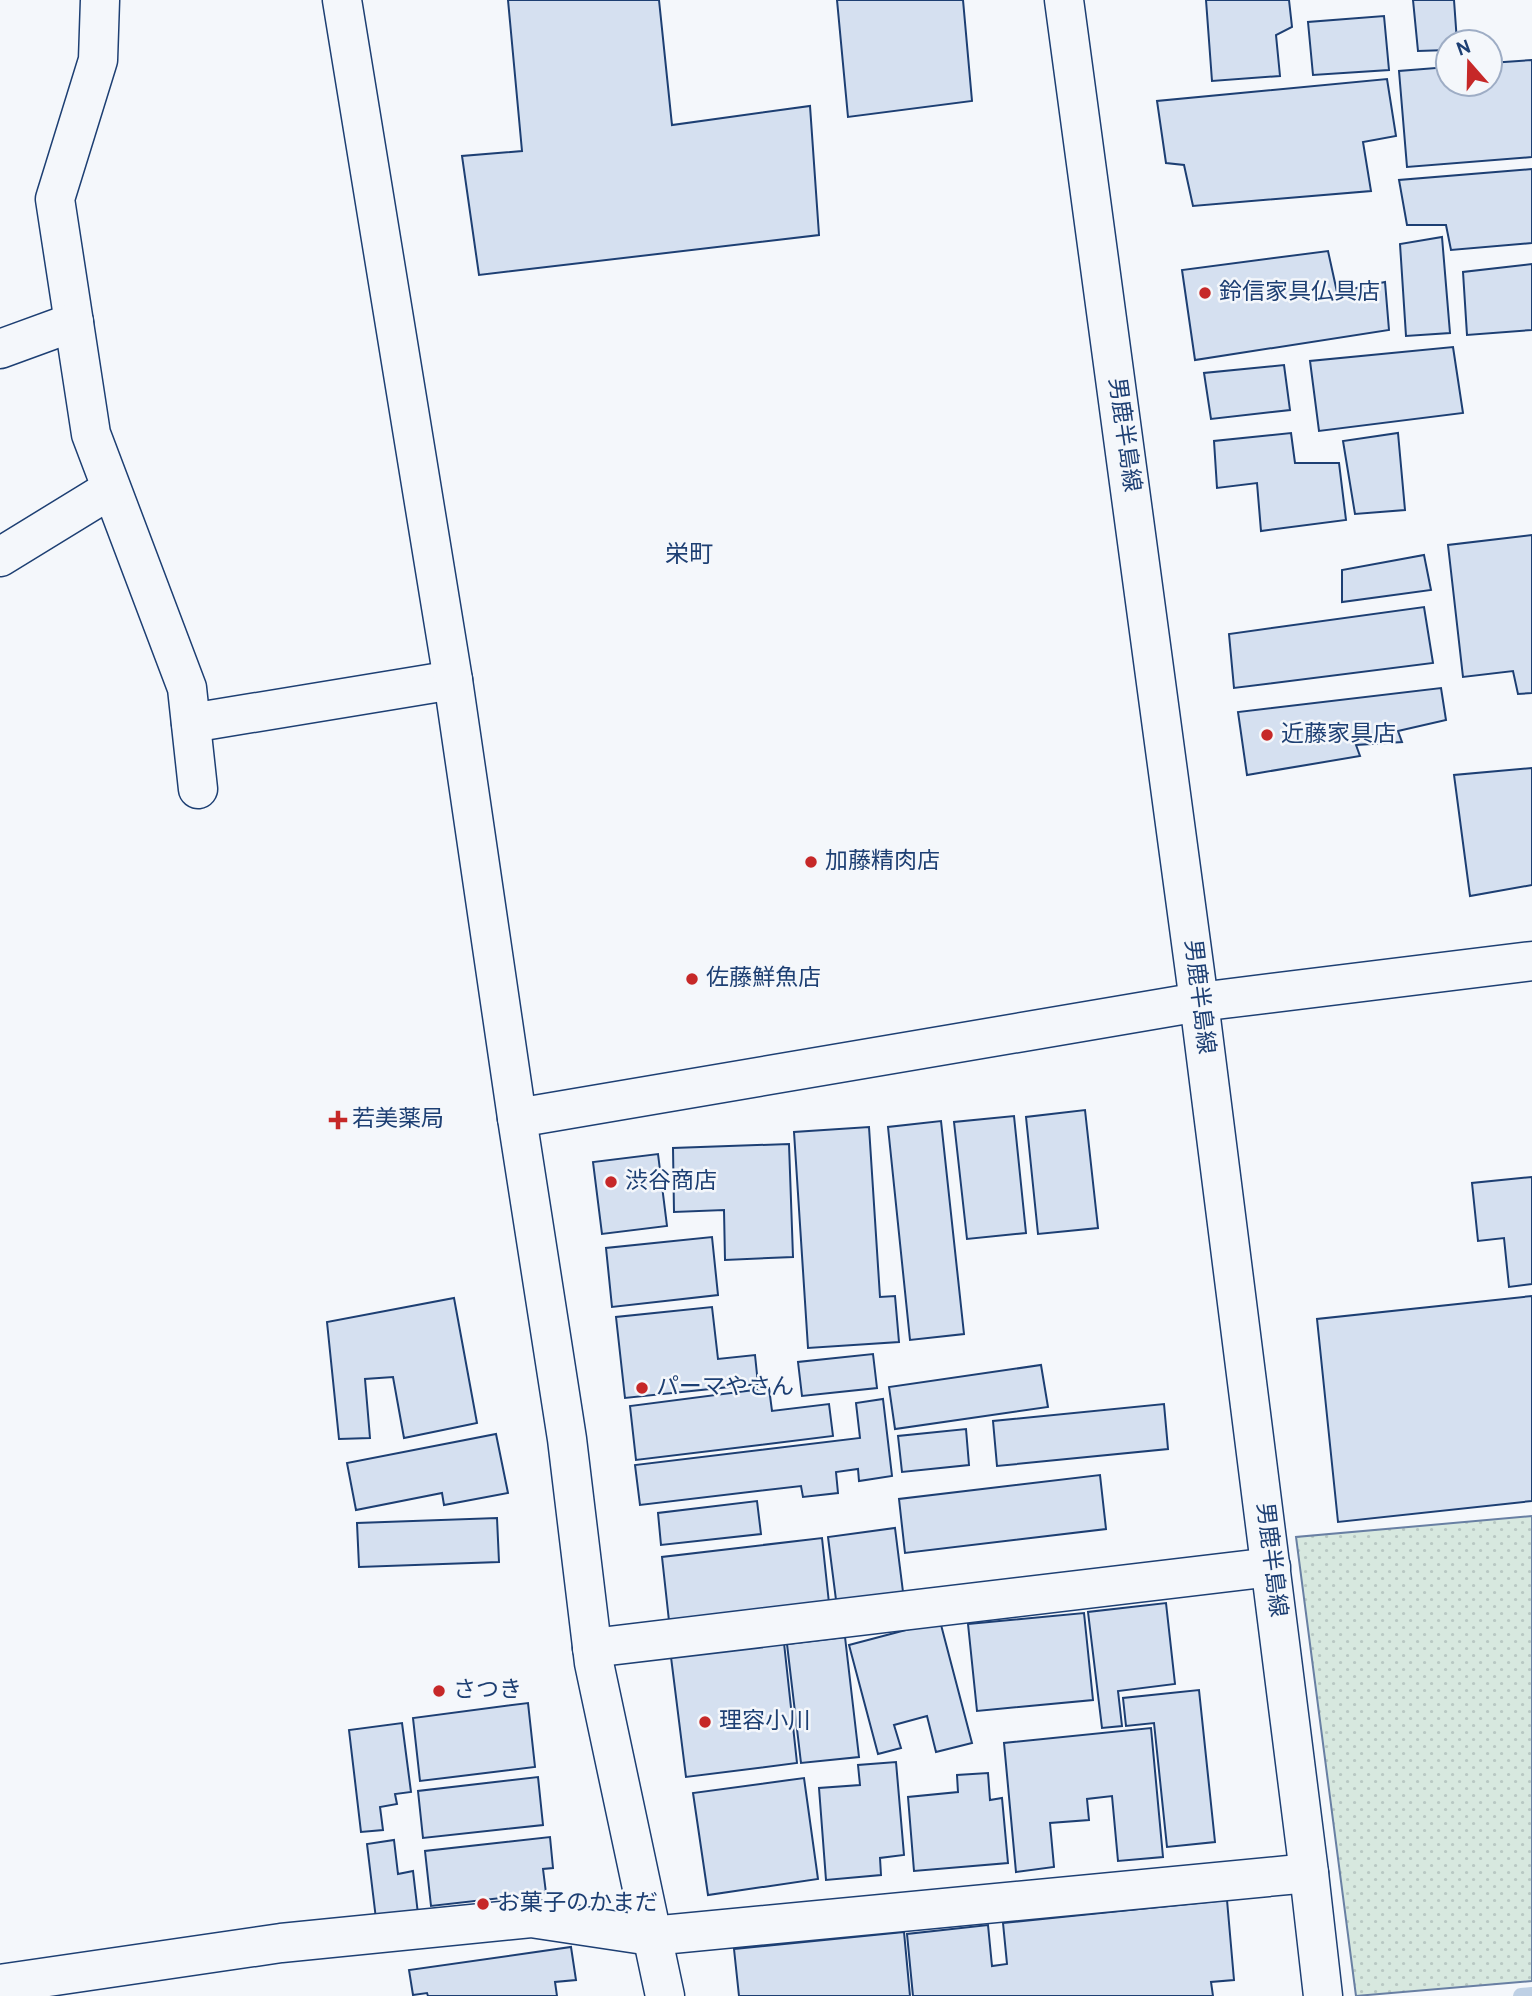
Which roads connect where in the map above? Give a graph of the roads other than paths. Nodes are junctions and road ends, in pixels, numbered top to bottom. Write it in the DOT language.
graph roads {
  1 [pos="342,0"];
  2 [pos="1064,0"];
  3 [pos="90,3"];
  4 [pos="74,323"];
  5 [pos="0,349"];
  6 [pos="111,488"];
  7 [pos="0,557"];
  8 [pos="453,680"];
  9 [pos="191,723"];
  10 [pos="198,789"];
  11 [pos="1532,961"];
  12 [pos="1199,1002"];
  13 [pos="517,1118"];
  14 [pos="1271,1567"];
  15 [pos="592,1648"];
  16 [pos="1309,1873"];
  17 [pos="651,1936"];
  18 [pos="0,1984"];
  19 [pos="665,1996"];
  20 [pos="1323,1996"];
  1 -- 8 [label="street"];
  2 -- 12 [label="street, 男鹿半島線"];
  3 -- 4 [label="street"];
  4 -- 5 [label="street"];
  4 -- 6 [label="street"];
  6 -- 7 [label="street"];
  6 -- 9 [label="street"];
  8 -- 9 [label="street"];
  8 -- 13 [label="street"];
  9 -- 10 [label="street"];
  11 -- 12 [label="street"];
  12 -- 13 [label="street"];
  12 -- 14 [label="street, 男鹿半島線"];
  13 -- 15 [label="street"];
  14 -- 15 [label="street"];
  14 -- 16 [label="street, 男鹿半島線"];
  15 -- 17 [label="street"];
  16 -- 17 [label="street"];
  16 -- 20 [label="street, 男鹿半島線"];
  17 -- 18 [label="street"];
  17 -- 19 [label="street"];
}
